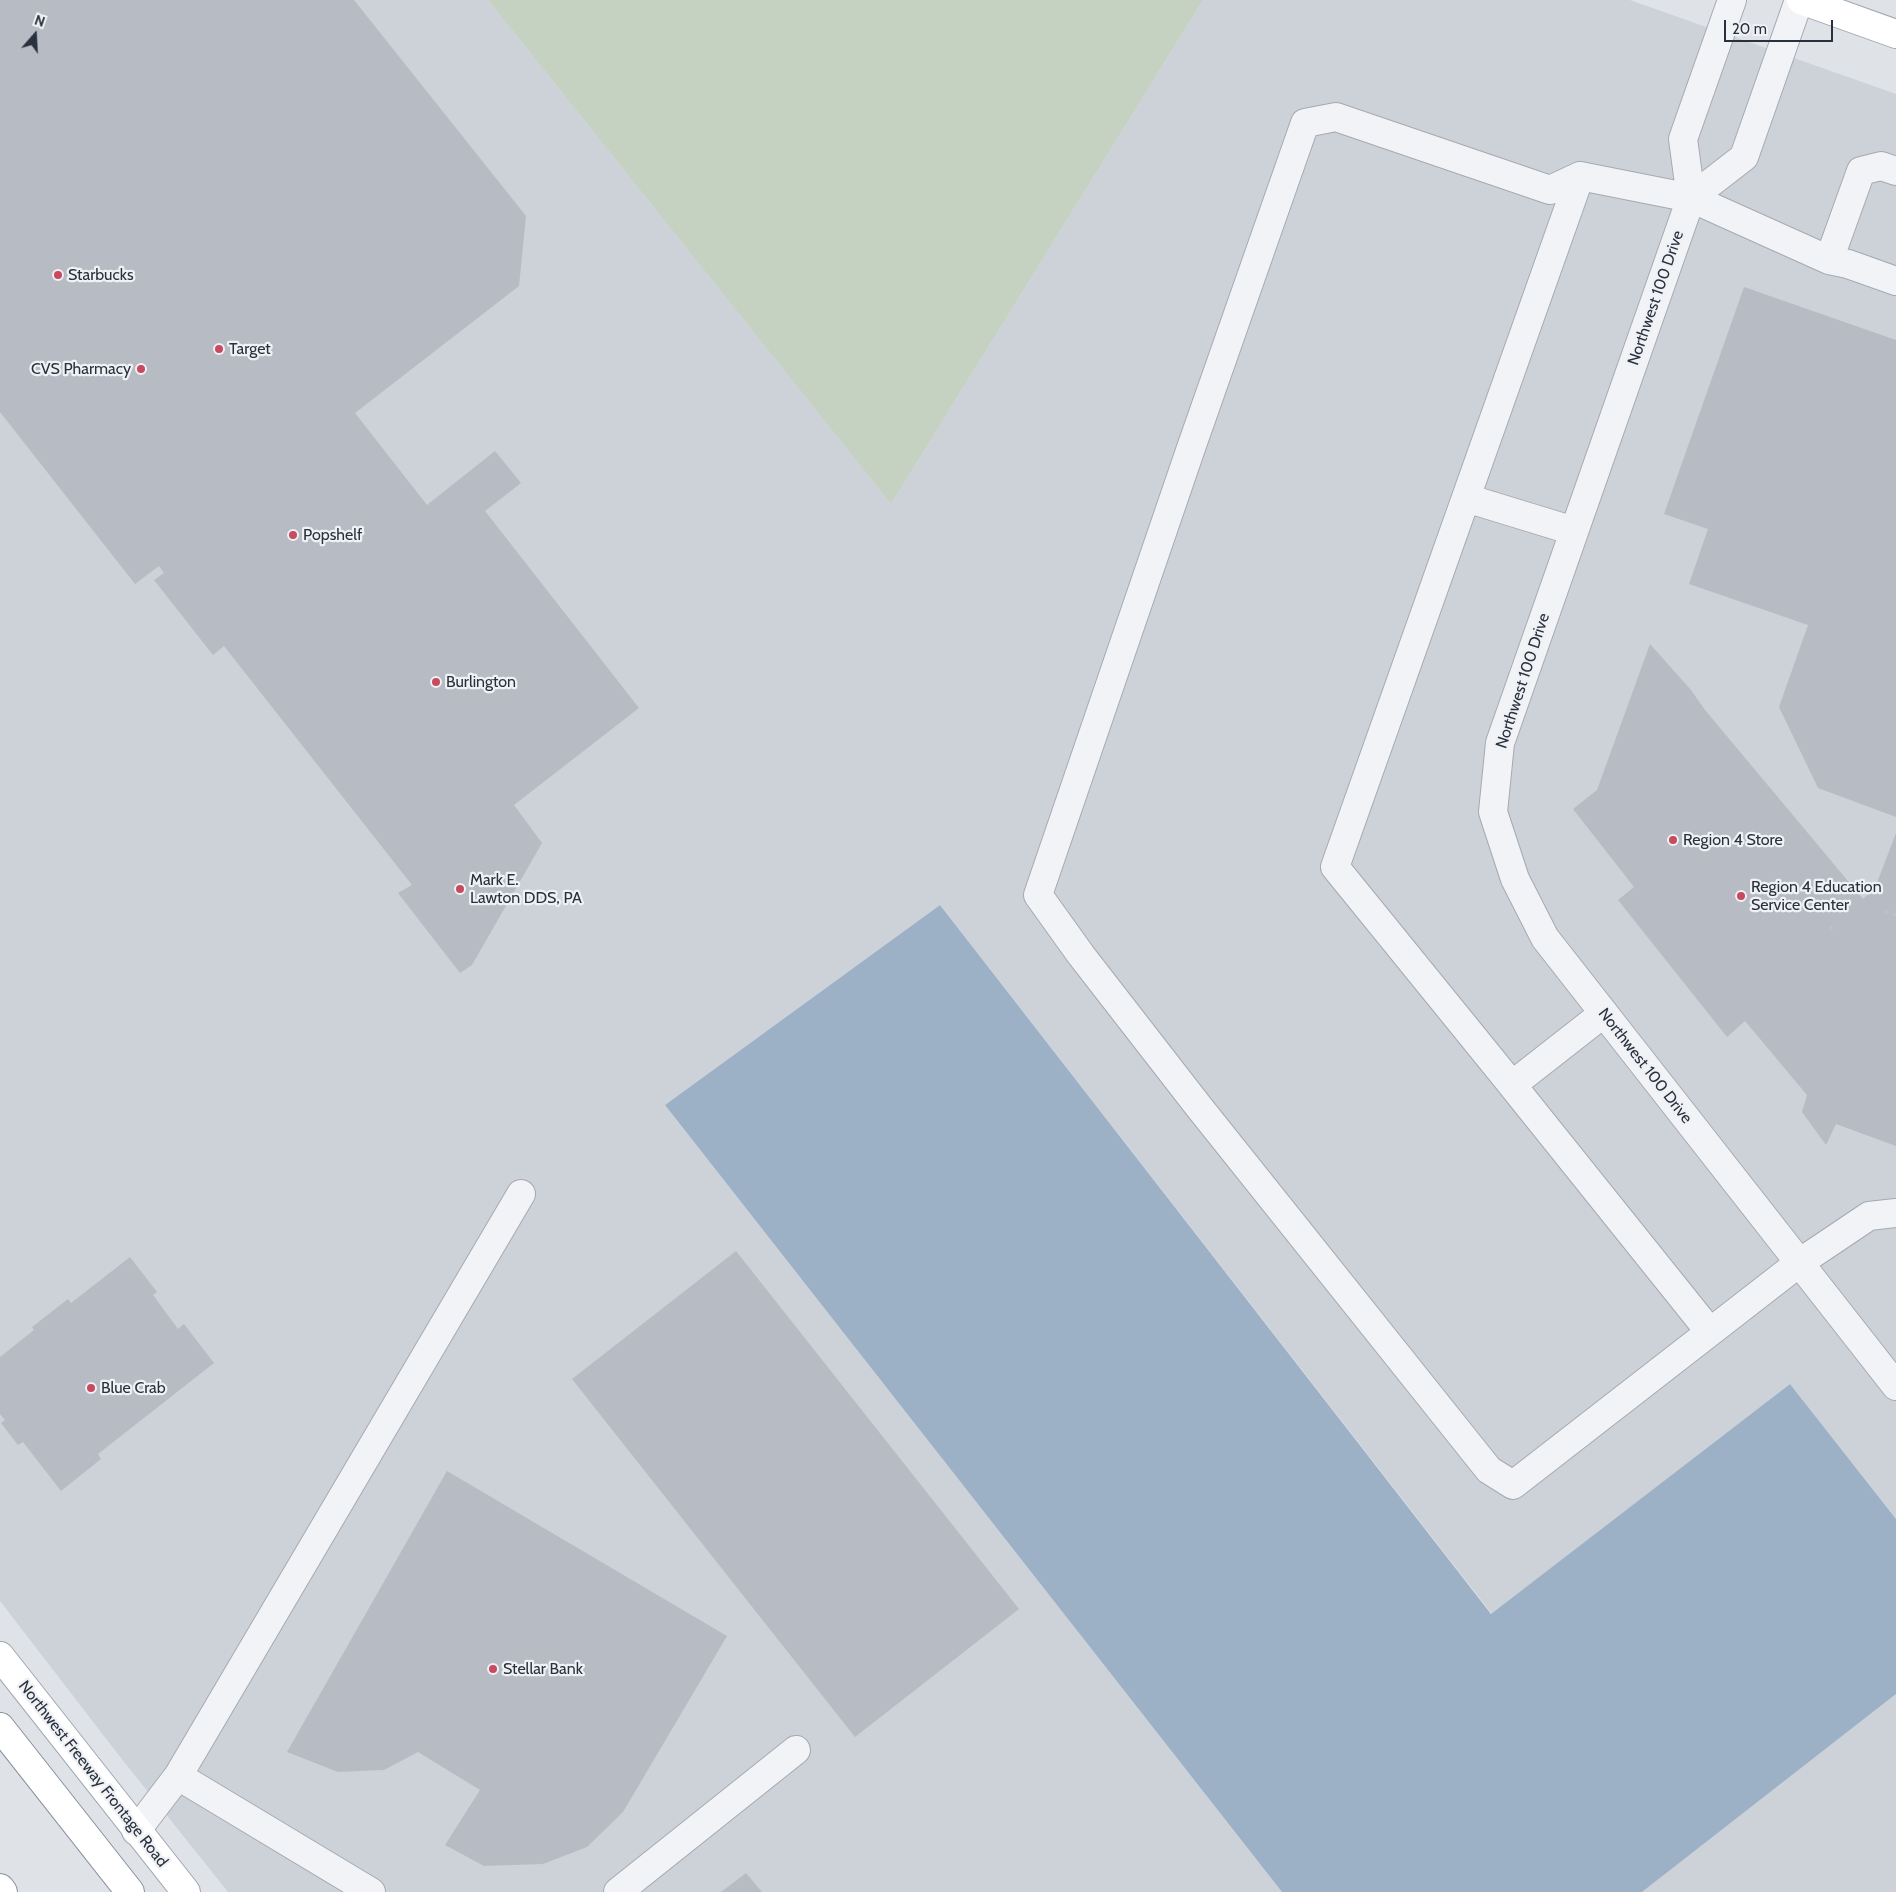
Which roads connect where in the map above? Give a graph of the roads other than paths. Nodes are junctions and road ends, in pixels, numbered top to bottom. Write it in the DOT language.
graph roads {
  1 [pos="1732,0"];
  2 [pos="1800,0"];
  3 [pos="1896,34"];
  4 [pos="1896,171"];
  5 [pos="1580,176"];
  6 [pos="1691,198"];
  7 [pos="1829,260"];
  8 [pos="1896,281"];
  9 [pos="1466,498"];
  10 [pos="1574,531"];
  11 [pos="1604,1013"];
  12 [pos="1512,1085"];
  13 [pos="521,1194"];
  14 [pos="1896,1213"];
  15 [pos="1800,1263"];
  16 [pos="1710,1332"];
  17 [pos="1896,1386"];
  18 [pos="0,1656"];
  19 [pos="0,1726"];
  20 [pos="796,1750"];
  21 [pos="178,1776"];
  22 [pos="136,1831"];
  23 [pos="0,1888"];
  24 [pos="3,1892"];
  25 [pos="130,1892"];
  26 [pos="186,1892"];
  27 [pos="371,1892"];
  28 [pos="618,1892"];
  1 -- 6 [label="street, Northwest 100 Drive"];
  2 -- 3 [label="main road"];
  2 -- 6 [label="street"];
  4 -- 7 [label="street"];
  5 -- 6 [label="street"];
  5 -- 9 [label="street"];
  5 -- 16 [label="street"];
  6 -- 7 [label="street"];
  6 -- 10 [label="street, Northwest 100 Drive"];
  7 -- 8 [label="street"];
  9 -- 10 [label="street"];
  9 -- 12 [label="street"];
  10 -- 11 [label="street, Northwest 100 Drive"];
  11 -- 12 [label="street"];
  11 -- 15 [label="street, Northwest 100 Drive"];
  12 -- 16 [label="street"];
  13 -- 21 [label="street"];
  14 -- 15 [label="street"];
  15 -- 16 [label="street"];
  15 -- 17 [label="street, Northwest 100 Drive"];
  18 -- 22 [label="main road, Northwest Freeway Frontage Road"];
  19 -- 25 [label="main road"];
  20 -- 28 [label="street"];
  21 -- 22 [label="street"];
  21 -- 27 [label="street"];
  22 -- 26 [label="main road, Northwest Freeway Frontage Road"];
  23 -- 24 [label="main road"];
}
